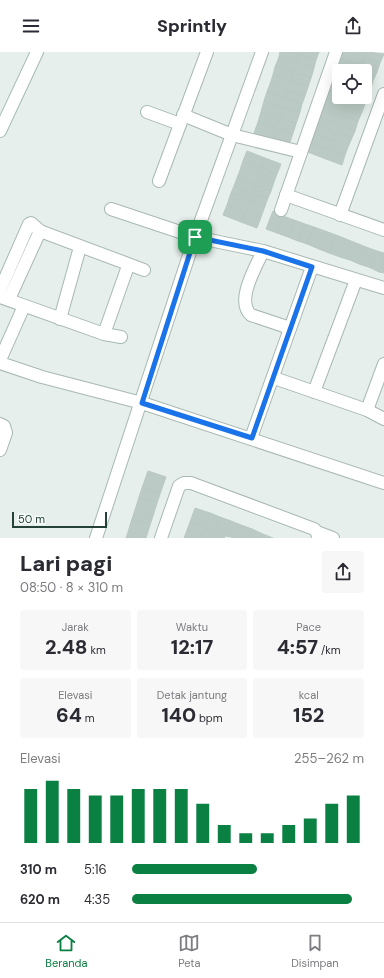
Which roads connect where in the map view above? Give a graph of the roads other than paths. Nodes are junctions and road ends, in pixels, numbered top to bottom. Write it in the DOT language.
graph roads {
  1 [pos="37,52"];
  2 [pos="206,52"];
  3 [pos="262,52"];
  4 [pos="336,52"];
  5 [pos="384,94"];
  6 [pos="147,112"];
  7 [pos="182,120"];
  8 [pos="0,131"];
  9 [pos="232,135"];
  10 [pos="301,152"];
  11 [pos="159,181"];
  12 [pos="286,195"];
  13 [pos="111,209"];
  14 [pos="281,210"];
  15 [pos="340,215"];
  16 [pos="384,230"];
  17 [pos="40,231"];
  18 [pos="195,237"];
  19 [pos="80,247"];
  20 [pos="263,251"];
  21 [pos="128,266"];
  22 [pos="312,267"];
  23 [pos="144,270"];
  24 [pos="356,280"];
  25 [pos="384,288"];
  26 [pos="0,290"];
  27 [pos="4,298"];
  28 [pos="24,306"];
  29 [pos="60,318"];
  30 [pos="290,328"];
  31 [pos="104,334"];
  32 [pos="121,337"];
  33 [pos="0,361"];
  34 [pos="384,364"];
  35 [pos="274,378"];
  36 [pos="314,392"];
  37 [pos="142,403"];
  38 [pos="367,410"];
  39 [pos="384,419"];
  40 [pos="0,424"];
  41 [pos="252,438"];
  42 [pos="0,450"];
  43 [pos="384,483"];
  44 [pos="318,535"];
  45 [pos="96,538"];
  46 [pos="161,538"];
  47 [pos="333,538"];
  1 -- 8 [label="street"];
  2 -- 7 [label="street"];
  3 -- 9 [label="street"];
  4 -- 10 [label="street"];
  5 -- 15 [label="street"];
  6 -- 7 [label="street"];
  7 -- 9 [label="street"];
  7 -- 11 [label="street"];
  9 -- 10 [label="street"];
  9 -- 18 [label="street"];
  10 -- 12 [label="street"];
  12 -- 14 [label="street"];
  12 -- 15 [label="street"];
  13 -- 18 [label="street"];
  15 -- 16 [label="street"];
  17 -- 19 [label="street"];
  17 -- 26 [label="street"];
  17 -- 27 [label="street"];
  18 -- 20 [label="street"];
  18 -- 37 [label="street"];
  19 -- 21 [label="street"];
  19 -- 29 [label="street"];
  20 -- 22 [label="street"];
  20 -- 30 [label="street"];
  21 -- 23 [label="street"];
  21 -- 31 [label="street"];
  22 -- 24 [label="street"];
  22 -- 30 [label="street"];
  24 -- 25 [label="street"];
  24 -- 36 [label="street"];
  27 -- 28 [label="street"];
  28 -- 29 [label="street"];
  28 -- 33 [label="street"];
  29 -- 31 [label="street"];
  30 -- 35 [label="street"];
  31 -- 32 [label="street"];
  33 -- 37 [label="street"];
  34 -- 38 [label="street"];
  35 -- 36 [label="street"];
  35 -- 41 [label="street"];
  36 -- 38 [label="street"];
  37 -- 41 [label="street"];
  37 -- 45 [label="street"];
  38 -- 39 [label="street"];
  40 -- 42 [label="street"];
  41 -- 43 [label="street"];
  44 -- 46 [label="street"];
  44 -- 47 [label="street"];
}
